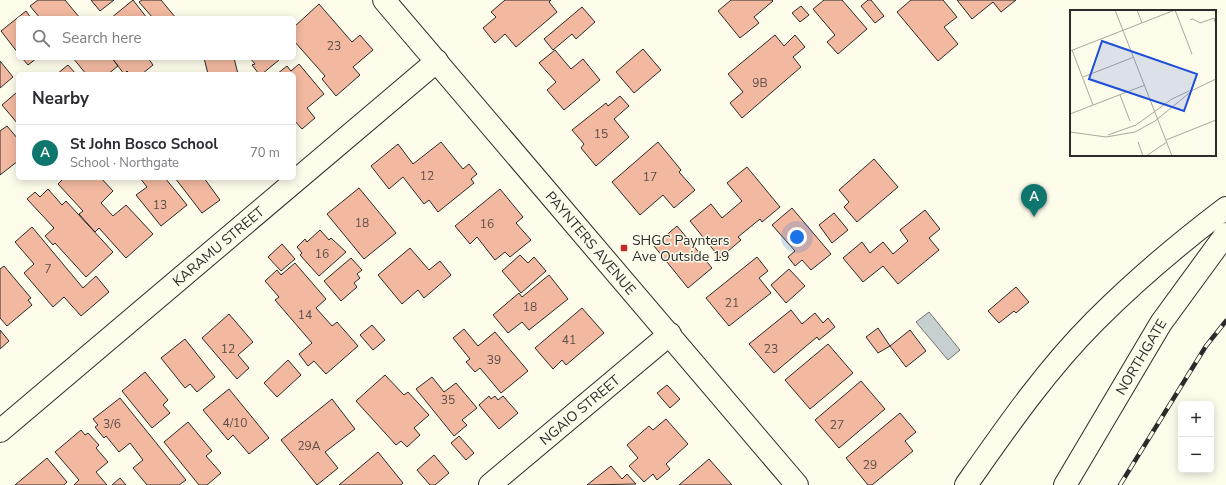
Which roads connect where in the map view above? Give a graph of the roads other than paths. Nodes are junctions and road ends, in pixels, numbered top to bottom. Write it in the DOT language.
graph roads {
  1 [pos="384,0"];
  2 [pos="437,60"];
  3 [pos="296,180"];
  4 [pos="296,180"];
  5 [pos="1226,208"];
  6 [pos="1226,234"];
  7 [pos="670,334"];
  8 [pos="0,431"];
  9 [pos="490,485"];
  10 [pos="797,485"];
  11 [pos="966,485"];
  12 [pos="1065,485"];
  1 -- 2 [label="main road, PAYNTERS AVENUE"];
  2 -- 4 [label="main road, KARAMU STREET"];
  2 -- 7 [label="main road, PAYNTERS AVENUE"];
  3 -- 8 [label="main road, KARAMU STREET"];
  5 -- 11 [label="main road"];
  6 -- 12 [label="main road, NORTHGATE"];
  7 -- 9 [label="main road, NGAIO STREET"];
  7 -- 10 [label="main road, PAYNTERS AVENUE"];
}
